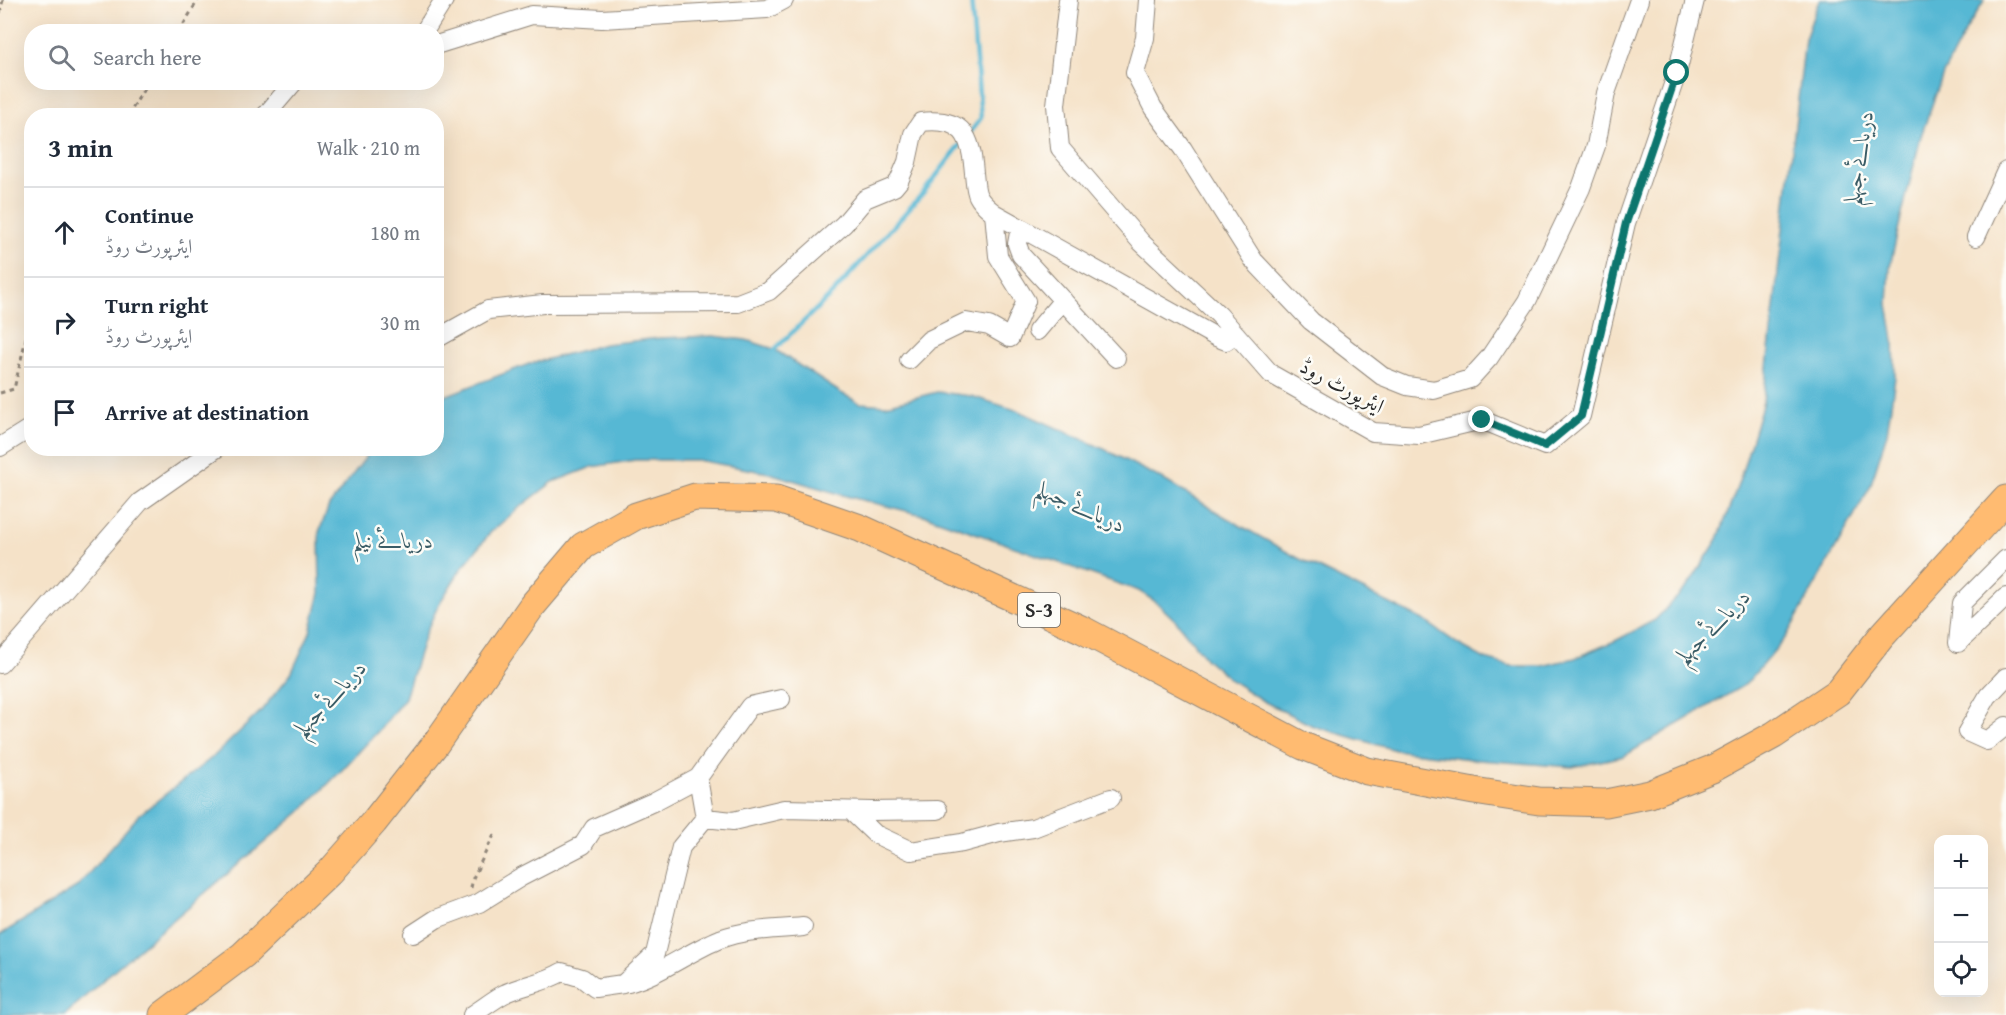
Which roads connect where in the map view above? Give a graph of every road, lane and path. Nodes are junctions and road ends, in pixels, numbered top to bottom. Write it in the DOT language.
graph roads {
  1 [pos="3,0"];
  2 [pos="198,0"];
  3 [pos="444,0"];
  4 [pos="784,0"];
  5 [pos="1068,0"];
  6 [pos="1148,0"];
  7 [pos="1639,0"];
  8 [pos="1695,0"];
  9 [pos="0,13"];
  10 [pos="184,24"];
  11 [pos="429,24"];
  12 [pos="444,42"];
  13 [pos="143,90"];
  14 [pos="287,90"];
  15 [pos="133,108"];
  16 [pos="272,108"];
  17 [pos="2006,171"];
  18 [pos="994,213"];
  19 [pos="1020,227"];
  20 [pos="1977,237"];
  21 [pos="1063,300"];
  22 [pos="1036,331"];
  23 [pos="1236,334"];
  24 [pos="444,335"];
  25 [pos="24,347"];
  26 [pos="1116,358"];
  27 [pos="909,360"];
  28 [pos="0,393"];
  29 [pos="24,432"];
  30 [pos="0,447"];
  31 [pos="206,456"];
  32 [pos="2006,499"];
  33 [pos="2006,559"];
  34 [pos="2006,597"];
  35 [pos="0,664"];
  36 [pos="2006,677"];
  37 [pos="781,699"];
  38 [pos="2006,726"];
  39 [pos="698,778"];
  40 [pos="1111,798"];
  41 [pos="938,810"];
  42 [pos="851,811"];
  43 [pos="705,818"];
  44 [pos="495,833"];
  45 [pos="467,907"];
  46 [pos="803,927"];
  47 [pos="413,934"];
  48 [pos="623,984"];
  49 [pos="163,1015"];
  50 [pos="472,1015"];
  1 -- 9 [label="path"];
  2 -- 10 [label="path"];
  3 -- 11 [label="street"];
  4 -- 12 [label="street"];
  5 -- 23 [label="street, ایئرپورٹ روڈ"];
  6 -- 7 [label="street"];
  8 -- 23 [label="street, ایئرپورٹ روڈ"];
  13 -- 15 [label="path"];
  14 -- 16 [label="street"];
  17 -- 20 [label="street"];
  18 -- 19 [label="street"];
  18 -- 24 [label="street"];
  18 -- 27 [label="street"];
  19 -- 21 [label="street"];
  19 -- 23 [label="street"];
  21 -- 22 [label="street"];
  21 -- 26 [label="street"];
  25 -- 28 [label="path"];
  29 -- 30 [label="street"];
  31 -- 35 [label="street"];
  32 -- 49 [label="highway, S-3"];
  33 -- 34 [label="street"];
  36 -- 38 [label="street"];
  37 -- 39 [label="street"];
  39 -- 43 [label="street"];
  39 -- 45 [label="street"];
  40 -- 42 [label="street"];
  41 -- 42 [label="street"];
  42 -- 43 [label="street"];
  43 -- 48 [label="street"];
  44 -- 45 [label="path"];
  45 -- 47 [label="street"];
  46 -- 48 [label="street"];
  48 -- 50 [label="street"];
}
